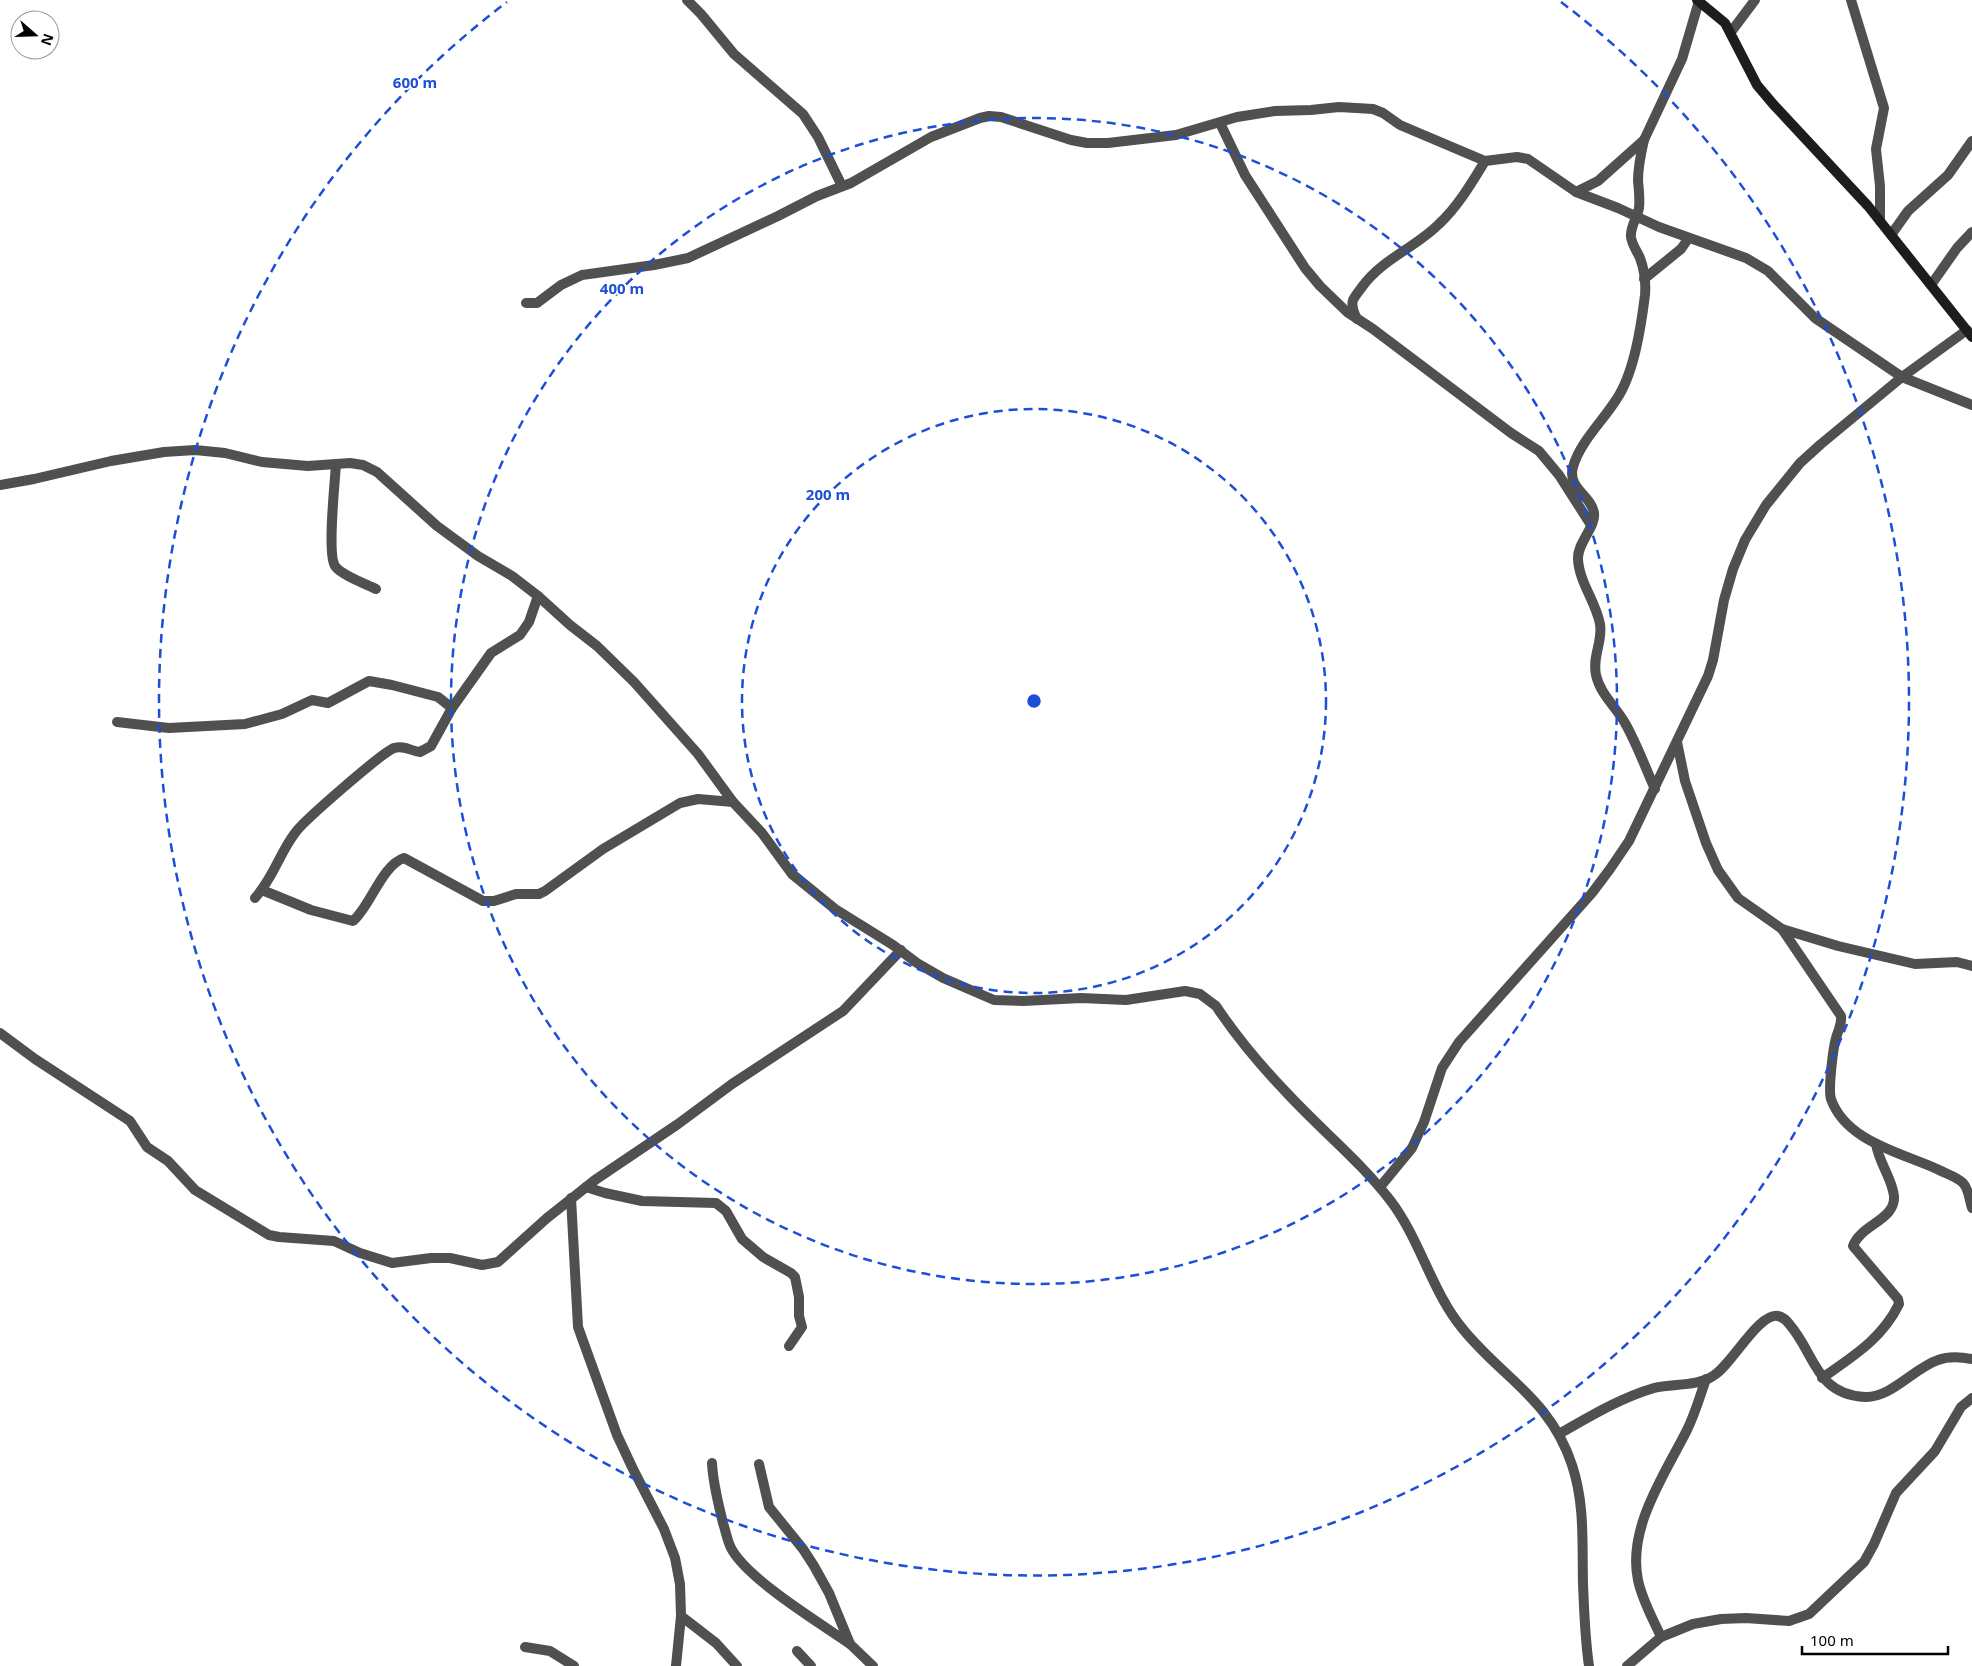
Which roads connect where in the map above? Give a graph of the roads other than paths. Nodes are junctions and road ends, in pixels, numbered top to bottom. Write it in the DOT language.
graph roads {
  1 [pos="687,0"];
  2 [pos="1755,0"];
  3 [pos="1851,0"];
  4 [pos="1698,1"];
  5 [pos="1731,32"];
  6 [pos="1220,123"];
  7 [pos="1644,140"];
  8 [pos="1972,141"];
  9 [pos="1484,162"];
  10 [pos="842,186"];
  11 [pos="1576,192"];
  12 [pos="1636,216"];
  13 [pos="1880,221"];
  14 [pos="1972,232"];
  15 [pos="1891,236"];
  16 [pos="1688,238"];
  17 [pos="1644,279"];
  18 [pos="1931,285"];
  19 [pos="526,303"];
  20 [pos="1357,318"];
  21 [pos="1970,334"];
  22 [pos="1902,377"];
  23 [pos="1972,405"];
  24 [pos="336,464"];
  25 [pos="0,485"];
  26 [pos="1591,525"];
  27 [pos="376,589"];
  28 [pos="538,596"];
  29 [pos="452,708"];
  30 [pos="117,722"];
  31 [pos="1677,741"];
  32 [pos="1655,789"];
  33 [pos="733,802"];
  34 [pos="1782,929"];
  35 [pos="900,950"];
  36 [pos="1972,966"];
  37 [pos="0,1033"];
  38 [pos="1876,1144"];
  39 [pos="586,1187"];
  40 [pos="1380,1187"];
  41 [pos="571,1198"];
  42 [pos="1972,1208"];
  43 [pos="789,1346"];
  44 [pos="1972,1359"];
  45 [pos="1822,1378"];
  46 [pos="1706,1380"];
  47 [pos="1972,1398"];
  48 [pos="1559,1434"];
  49 [pos="712,1463"];
  50 [pos="758,1464"];
  51 [pos="681,1616"];
  52 [pos="1661,1637"];
  53 [pos="850,1644"];
  54 [pos="525,1647"];
  55 [pos="797,1651"];
  56 [pos="574,1666"];
  57 [pos="676,1666"];
  58 [pos="737,1666"];
  59 [pos="811,1666"];
  60 [pos="873,1666"];
  61 [pos="1589,1666"];
  62 [pos="1627,1666"];
  1 -- 10 [label="street"];
  2 -- 5 [label="street"];
  3 -- 13 [label="street"];
  4 -- 5 [label="street"];
  4 -- 7 [label="street"];
  5 -- 13 [label="street"];
  6 -- 9 [label="street"];
  6 -- 10 [label="street"];
  6 -- 20 [label="street"];
  7 -- 11 [label="street"];
  7 -- 12 [label="street"];
  8 -- 15 [label="street"];
  9 -- 11 [label="street"];
  9 -- 20 [label="street"];
  10 -- 19 [label="street"];
  11 -- 12 [label="street"];
  12 -- 16 [label="street"];
  12 -- 17 [label="street"];
  13 -- 15 [label="street"];
  14 -- 18 [label="street"];
  15 -- 18 [label="street"];
  16 -- 17 [label="street"];
  16 -- 22 [label="street"];
  17 -- 26 [label="street"];
  18 -- 21 [label="street"];
  20 -- 26 [label="street"];
  21 -- 22 [label="street"];
  22 -- 23 [label="street"];
  22 -- 31 [label="street"];
  24 -- 25 [label="street"];
  24 -- 27 [label="street"];
  24 -- 28 [label="street"];
  26 -- 32 [label="street"];
  28 -- 29 [label="street"];
  28 -- 33 [label="street"];
  29 -- 30 [label="street"];
  29 -- 33 [label="street"];
  31 -- 32 [label="street"];
  31 -- 34 [label="street"];
  32 -- 40 [label="street"];
  33 -- 35 [label="street"];
  34 -- 36 [label="street"];
  34 -- 38 [label="street"];
  35 -- 39 [label="street"];
  35 -- 40 [label="street"];
  37 -- 41 [label="street"];
  38 -- 42 [label="street"];
  38 -- 45 [label="street"];
  39 -- 41 [label="street"];
  39 -- 43 [label="street"];
  40 -- 48 [label="street"];
  41 -- 51 [label="street"];
  44 -- 45 [label="street"];
  45 -- 46 [label="street"];
  46 -- 48 [label="street"];
  46 -- 52 [label="street"];
  47 -- 52 [label="street"];
  48 -- 61 [label="street"];
  49 -- 53 [label="street"];
  50 -- 53 [label="street"];
  51 -- 57 [label="street"];
  51 -- 58 [label="street"];
  52 -- 62 [label="street"];
  53 -- 60 [label="street"];
  54 -- 56 [label="street"];
  55 -- 59 [label="street"];
}
